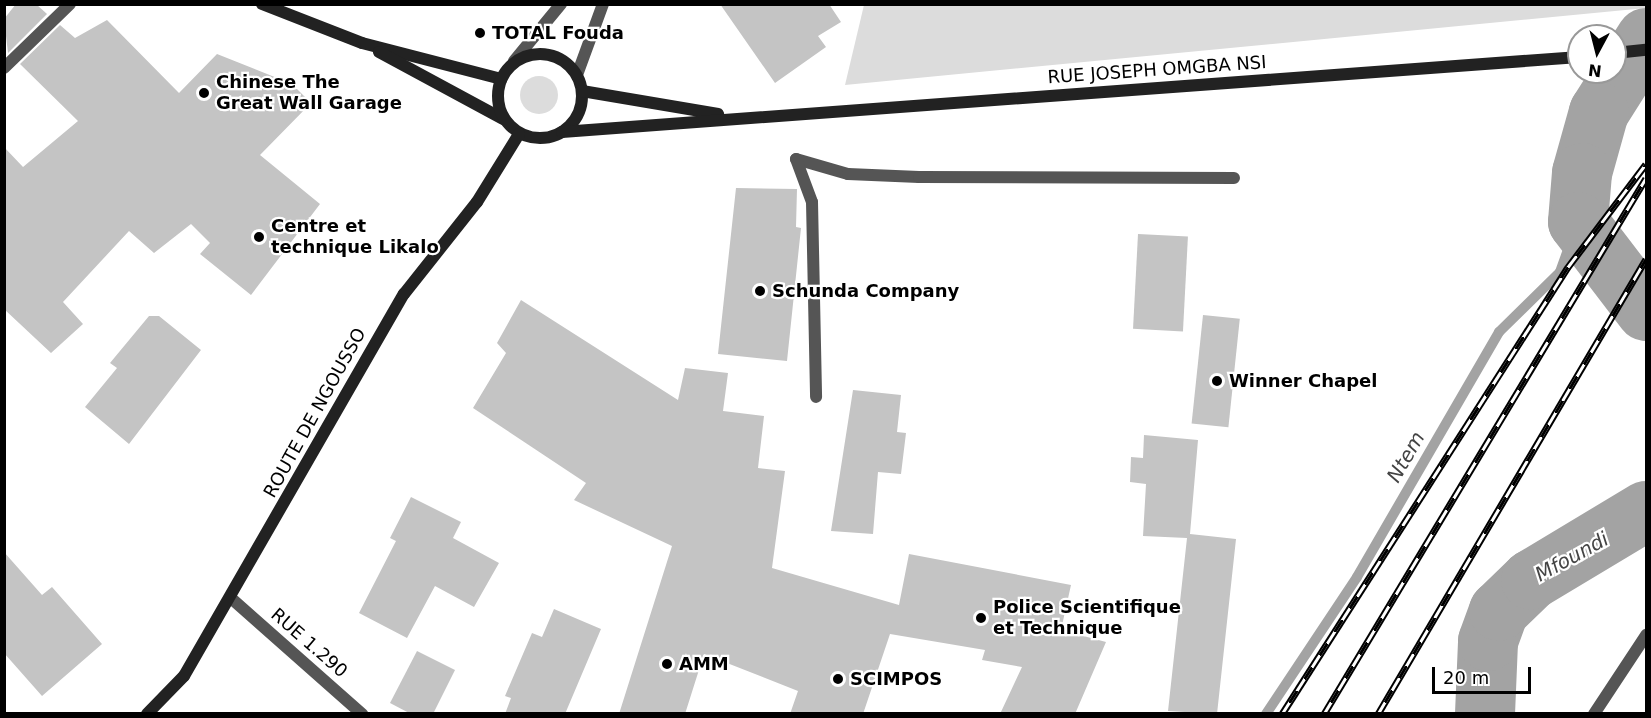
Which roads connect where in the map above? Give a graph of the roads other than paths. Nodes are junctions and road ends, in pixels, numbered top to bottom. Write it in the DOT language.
graph roads {
  1 [pos="70,4"];
  2 [pos="262,4"];
  3 [pos="561,4"];
  4 [pos="603,4"];
  5 [pos="362,43"];
  6 [pos="1647,50"];
  7 [pos="1627,52"];
  8 [pos="1567,58"];
  9 [pos="514,61"];
  10 [pos="4,68"];
  11 [pos="577,75"];
  12 [pos="501,79"];
  13 [pos="582,91"];
  14 [pos="737,117"];
  15 [pos="503,119"];
  16 [pos="562,132"];
  17 [pos="519,134"];
  18 [pos="1234,178"];
  19 [pos="816,396"];
  20 [pos="232,599"];
  21 [pos="1647,635"];
  22 [pos="147,714"];
  23 [pos="362,714"];
  24 [pos="1594,714"];
  1 -- 10 [label="street"];
  2 -- 5 [label="main road"];
  3 -- 9 [label="street"];
  4 -- 11 [label="street"];
  5 -- 12 [label="main road"];
  5 -- 15 [label="main road"];
  6 -- 7 [label="main road"];
  8 -- 14 [label="main road, RUE JOSEPH OMGBA NSI"];
  9 -- 11 [label="main road"];
  9 -- 12 [label="main road"];
  11 -- 13 [label="main road"];
  12 -- 15 [label="main road"];
  13 -- 14 [label="main road"];
  13 -- 16 [label="main road"];
  14 -- 16 [label="main road"];
  15 -- 17 [label="main road"];
  16 -- 17 [label="main road"];
  17 -- 20 [label="main road, ROUTE DE NGOUSSO"];
  18 -- 19 [label="street"];
  20 -- 22 [label="main road, ROUTE DE NGOUSSO"];
  20 -- 23 [label="street, RUE 1.290"];
  21 -- 24 [label="street"];
}
